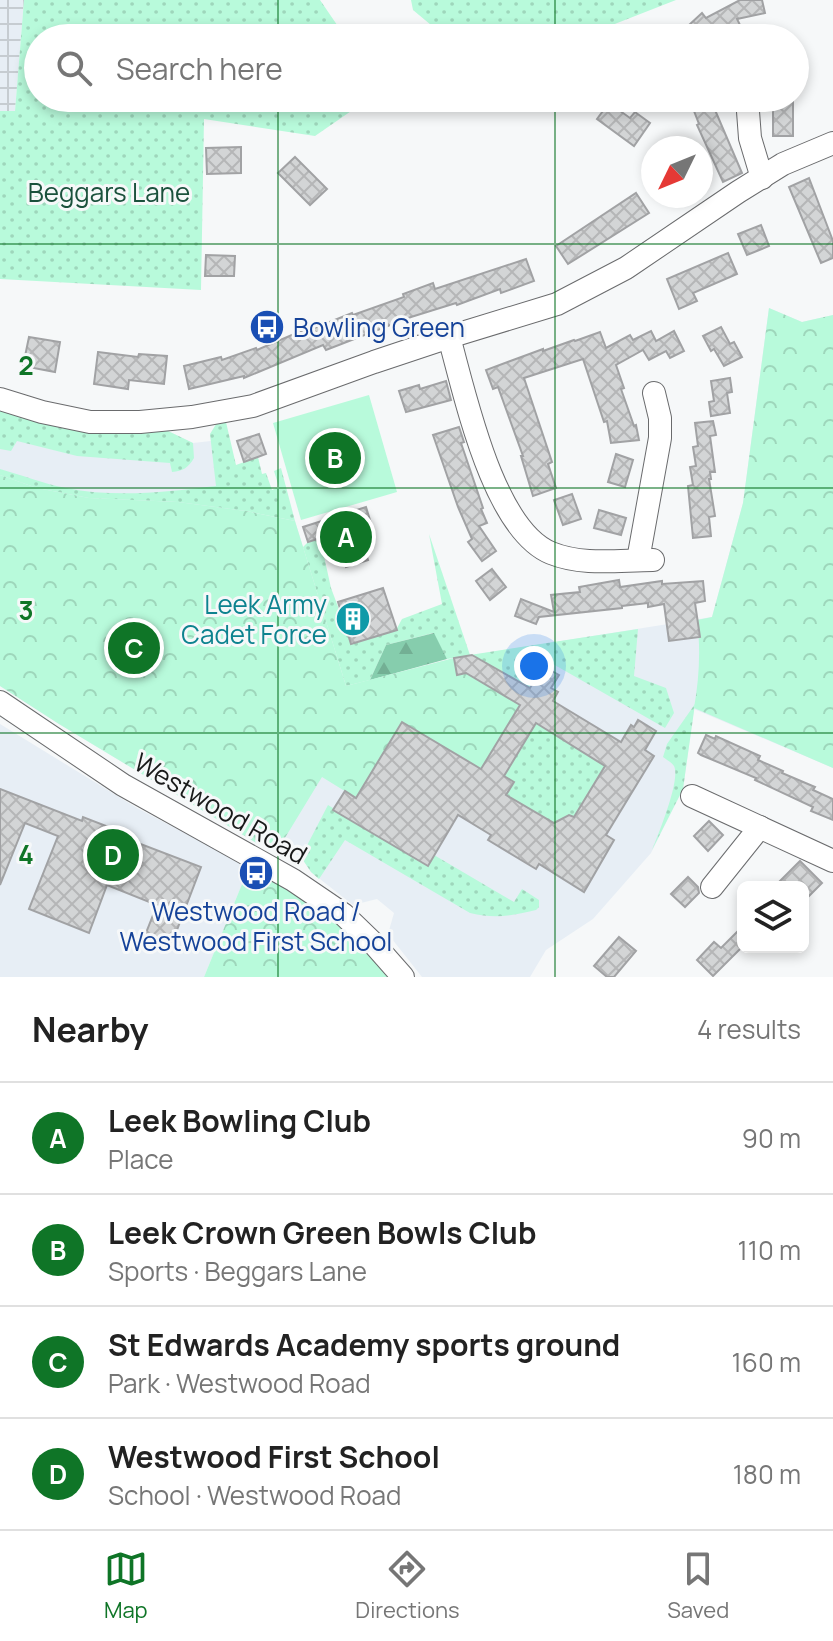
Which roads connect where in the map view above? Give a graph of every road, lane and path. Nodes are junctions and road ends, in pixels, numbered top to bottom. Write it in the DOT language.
graph roads {
  1 [pos="748,112"];
  2 [pos="831,150"];
  3 [pos="762,178"];
  4 [pos="449,337"];
  5 [pos="654,393"];
  6 [pos="0,399"];
  7 [pos="0,702"];
  8 [pos="692,796"];
  9 [pos="760,827"];
  10 [pos="833,861"];
  11 [pos="712,887"];
  12 [pos="403,977"];
  1 -- 3 [label="street"];
  2 -- 3 [label="street"];
  3 -- 4 [label="street"];
  4 -- 5 [label="street"];
  4 -- 6 [label="street"];
  7 -- 12 [label="street, Westwood Road"];
  8 -- 9 [label="street"];
  9 -- 10 [label="street"];
  9 -- 11 [label="street"];
}
